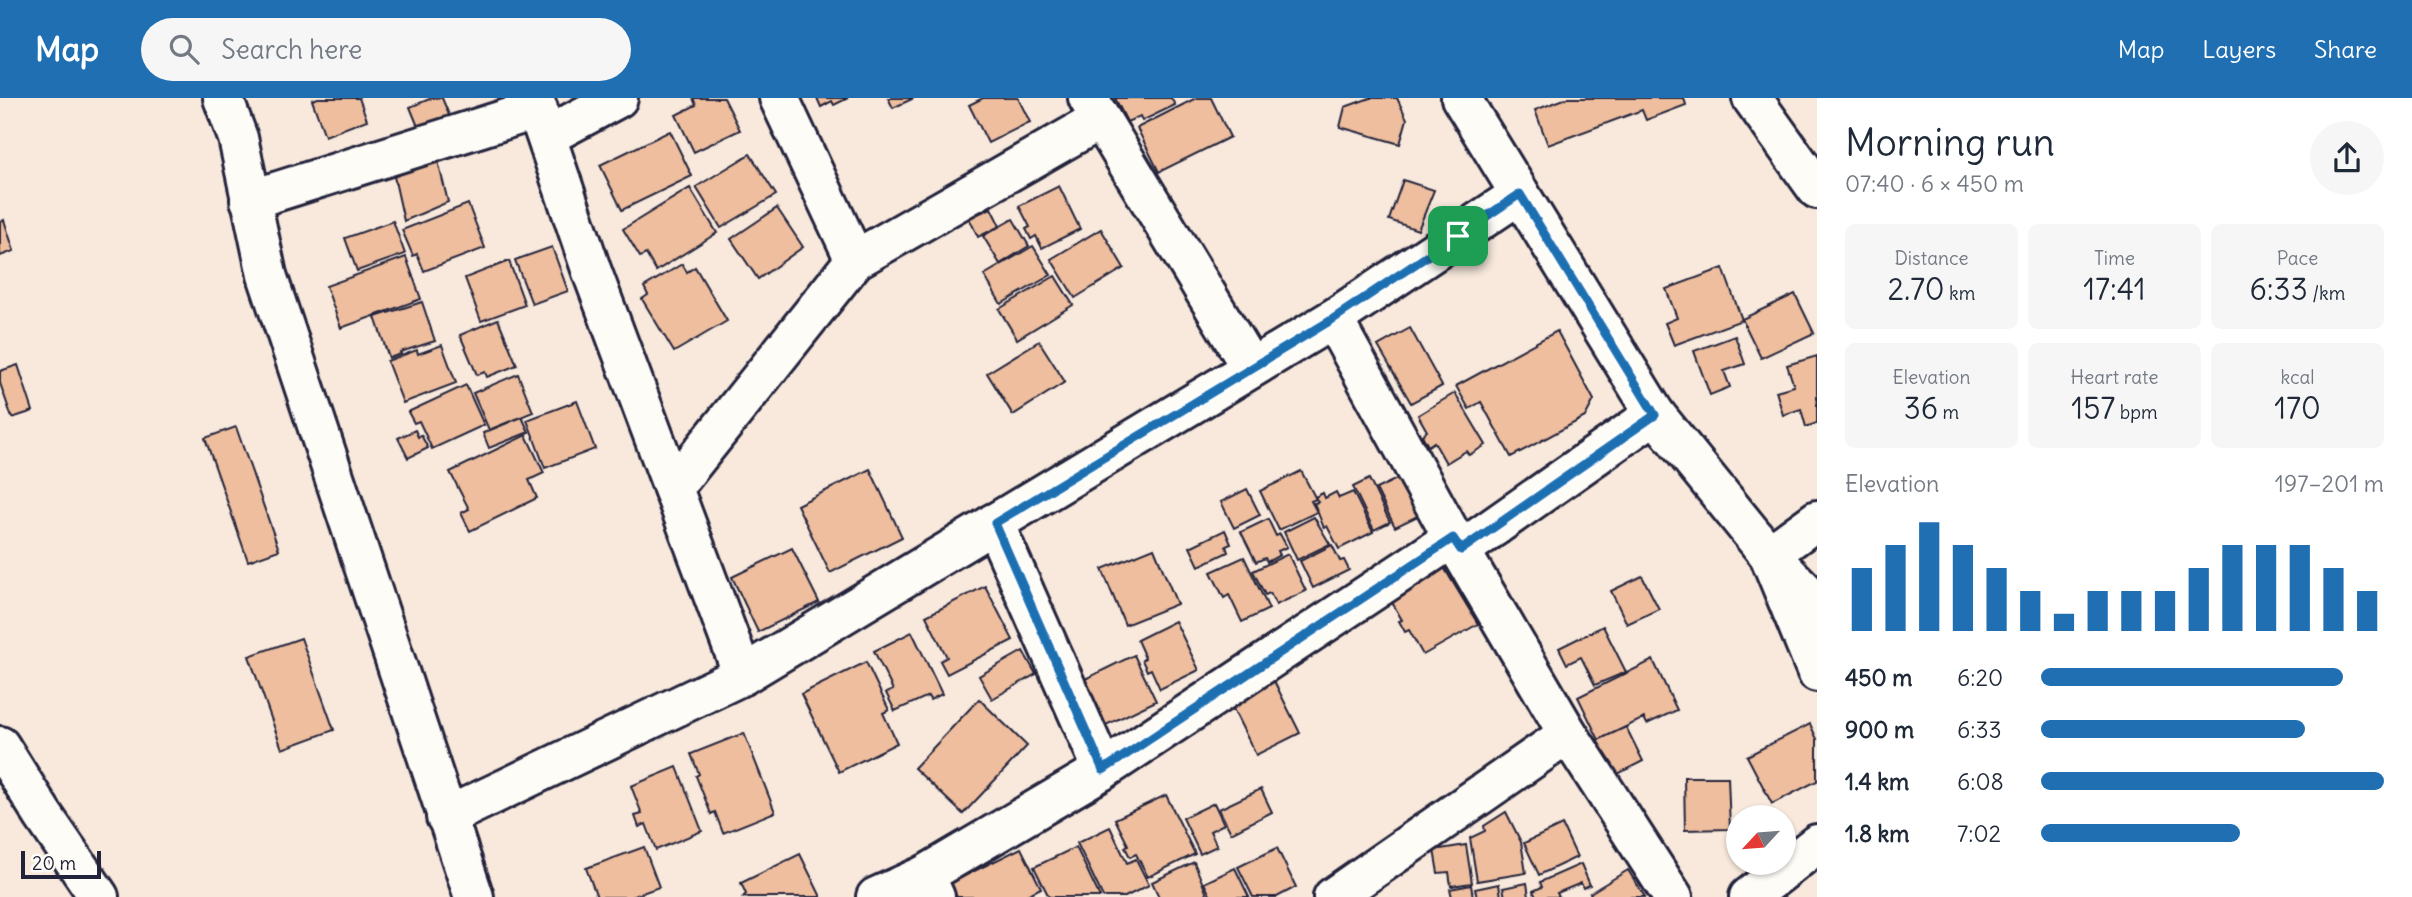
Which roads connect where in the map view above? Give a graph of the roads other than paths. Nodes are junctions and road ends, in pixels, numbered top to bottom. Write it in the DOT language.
graph roads {
  1 [pos="223,98"];
  2 [pos="618,98"];
  3 [pos="779,98"];
  4 [pos="1461,98"];
  5 [pos="1752,98"];
  6 [pos="1094,109"];
  7 [pos="539,114"];
  8 [pos="1817,189"];
  9 [pos="1520,194"];
  10 [pos="250,200"];
  11 [pos="855,260"];
  12 [pos="1333,319"];
  13 [pos="1251,368"];
  14 [pos="1655,415"];
  15 [pos="673,488"];
  16 [pos="1817,520"];
  17 [pos="995,523"];
  18 [pos="1457,544"];
  19 [pos="1769,555"];
  20 [pos="1817,603"];
  21 [pos="1817,672"];
  22 [pos="743,675"];
  23 [pos="1568,734"];
  24 [pos="0,746"];
  25 [pos="1103,770"];
  26 [pos="446,817"];
  27 [pos="1817,844"];
  28 [pos="930,886"];
  29 [pos="99,897"];
  30 [pos="474,897"];
  31 [pos="876,897"];
  32 [pos="1333,897"];
  33 [pos="1673,897"];
  34 [pos="1749,897"];
  1 -- 10 [label="street"];
  2 -- 7 [label="street"];
  3 -- 11 [label="street"];
  4 -- 9 [label="street"];
  5 -- 8 [label="street"];
  6 -- 11 [label="street"];
  6 -- 13 [label="street"];
  7 -- 10 [label="street"];
  7 -- 15 [label="street"];
  9 -- 12 [label="street"];
  9 -- 14 [label="street"];
  10 -- 26 [label="street"];
  11 -- 15 [label="street"];
  12 -- 13 [label="street"];
  12 -- 18 [label="street"];
  13 -- 17 [label="street"];
  14 -- 18 [label="street"];
  14 -- 19 [label="street"];
  15 -- 22 [label="street"];
  16 -- 19 [label="street"];
  17 -- 22 [label="street"];
  17 -- 25 [label="street"];
  18 -- 23 [label="street"];
  18 -- 25 [label="street"];
  19 -- 20 [label="street"];
  19 -- 21 [label="street"];
  22 -- 26 [label="street"];
  23 -- 32 [label="street"];
  23 -- 33 [label="street"];
  24 -- 29 [label="street"];
  25 -- 28 [label="street"];
  26 -- 30 [label="street"];
  27 -- 34 [label="street"];
  28 -- 31 [label="street"];
}
